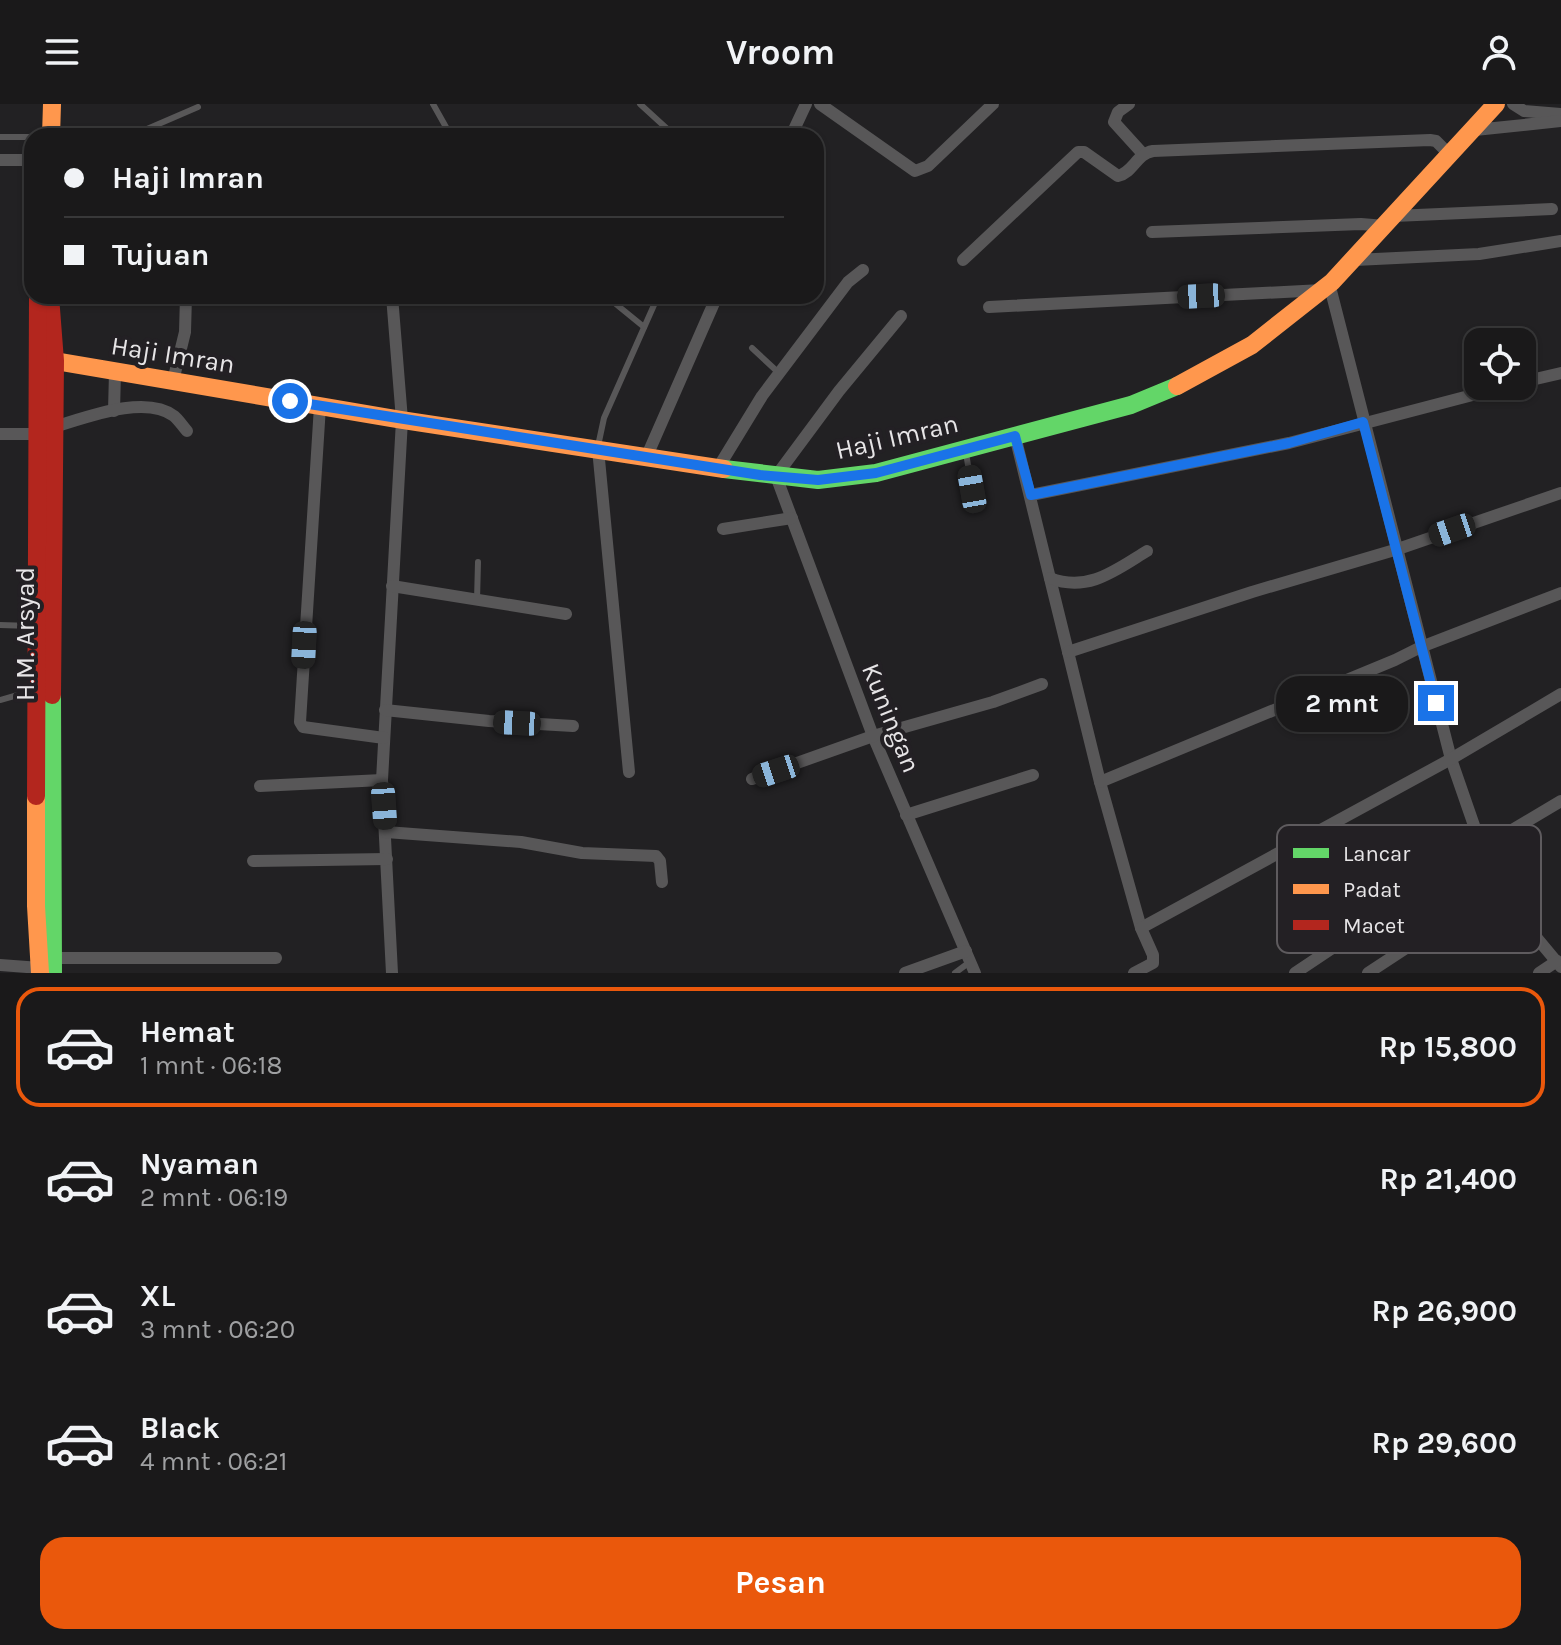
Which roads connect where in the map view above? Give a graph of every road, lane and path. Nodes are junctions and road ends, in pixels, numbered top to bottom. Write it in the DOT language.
graph roads {
  1 [pos="40,104"];
  2 [pos="52,104"];
  3 [pos="433,104"];
  4 [pos="640,104"];
  5 [pos="806,104"];
  6 [pos="822,104"];
  7 [pos="993,104"];
  8 [pos="1129,104"];
  9 [pos="1496,104"];
  10 [pos="1513,104"];
  11 [pos="198,107"];
  12 [pos="1561,114"];
  13 [pos="1561,121"];
  14 [pos="40,128"];
  15 [pos="51,128"];
  16 [pos="149,128"];
  17 [pos="446,128"];
  18 [pos="664,128"];
  19 [pos="795,128"];
  20 [pos="1475,130"];
  21 [pos="0,137"];
  22 [pos="24,137"];
  23 [pos="1143,154"];
  24 [pos="1450,155"];
  25 [pos="0,160"];
  26 [pos="24,160"];
  27 [pos="1552,209"];
  28 [pos="1390,221"];
  29 [pos="1152,232"];
  30 [pos="1561,241"];
  31 [pos="963,260"];
  32 [pos="1355,260"];
  33 [pos="863,270"];
  34 [pos="1326,287"];
  35 [pos="38,304"];
  36 [pos="51,304"];
  37 [pos="186,304"];
  38 [pos="393,304"];
  39 [pos="616,304"];
  40 [pos="654,304"];
  41 [pos="713,304"];
  42 [pos="989,307"];
  43 [pos="901,316"];
  44 [pos="644,327"];
  45 [pos="752,348"];
  46 [pos="55,361"];
  47 [pos="115,372"];
  48 [pos="1561,373"];
  49 [pos="780,374"];
  50 [pos="1536,379"];
  51 [pos="173,381"];
  52 [pos="1464,397"];
  53 [pos="320,406"];
  54 [pos="114,411"];
  55 [pos="402,420"];
  56 [pos="1363,422"];
  57 [pos="45,430"];
  58 [pos="187,431"];
  59 [pos="0,434"];
  60 [pos="1015,436"];
  61 [pos="598,449"];
  62 [pos="965,449"];
  63 [pos="646,458"];
  64 [pos="718,468"];
  65 [pos="776,476"];
  66 [pos="972,489"];
  67 [pos="1561,493"];
  68 [pos="1031,495"];
  69 [pos="792,518"];
  70 [pos="723,529"];
  71 [pos="1398,549"];
  72 [pos="1147,551"];
  73 [pos="478,562"];
  74 [pos="44,566"];
  75 [pos="1050,578"];
  76 [pos="392,586"];
  77 [pos="1561,593"];
  78 [pos="477,600"];
  79 [pos="566,614"];
  80 [pos="0,625"];
  81 [pos="36,626"];
  82 [pos="1421,647"];
  83 [pos="1068,652"];
  84 [pos="1042,684"];
  85 [pos="37,689"];
  86 [pos="1561,694"];
  87 [pos="0,700"];
  88 [pos="385,710"];
  89 [pos="573,726"];
  90 [pos="873,736"];
  91 [pos="384,738"];
  92 [pos="1451,759"];
  93 [pos="629,772"];
  94 [pos="1033,775"];
  95 [pos="752,779"];
  96 [pos="382,780"];
  97 [pos="1100,782"];
  98 [pos="260,786"];
  99 [pos="1561,801"];
  100 [pos="906,815"];
  101 [pos="1330,825"];
  102 [pos="1474,825"];
  103 [pos="1521,825"];
  104 [pos="386,832"];
  105 [pos="1277,854"];
  106 [pos="387,859"];
  107 [pos="253,861"];
  108 [pos="662,882"];
  109 [pos="1141,928"];
  110 [pos="1541,943"];
  111 [pos="1325,953"];
  112 [pos="1398,953"];
  113 [pos="276,958"];
  114 [pos="971,962"];
  115 [pos="1559,964"];
  116 [pos="0,965"];
  117 [pos="46,968"];
  118 [pos="392,973"];
  119 [pos="905,973"];
  120 [pos="955,973"];
  121 [pos="1134,973"];
  122 [pos="1295,973"];
  123 [pos="1368,973"];
  124 [pos="1539,973"];
  1 -- 14 [label="street"];
  2 -- 15 [label="street"];
  3 -- 17 [label="lane"];
  4 -- 18 [label="lane"];
  5 -- 19 [label="street"];
  6 -- 7 [label="street"];
  8 -- 23 [label="street"];
  9 -- 20 [label="street, Haji Imran"];
  10 -- 12 [label="street"];
  11 -- 16 [label="lane"];
  13 -- 20 [label="street"];
  20 -- 24 [label="street, Haji Imran"];
  21 -- 22 [label="lane"];
  23 -- 24 [label="street"];
  23 -- 31 [label="street"];
  24 -- 28 [label="street, Haji Imran"];
  25 -- 26 [label="street"];
  27 -- 28 [label="street"];
  28 -- 29 [label="street"];
  28 -- 32 [label="street, Haji Imran"];
  30 -- 32 [label="street"];
  32 -- 34 [label="street, Haji Imran"];
  33 -- 49 [label="street"];
  34 -- 42 [label="street"];
  34 -- 56 [label="street"];
  34 -- 60 [label="street, Haji Imran"];
  35 -- 57 [label="street, H.M. Arsyad"];
  36 -- 46 [label="street, H.M. Arsyad"];
  37 -- 51 [label="street"];
  38 -- 55 [label="street"];
  39 -- 44 [label="lane"];
  40 -- 44 [label="lane"];
  41 -- 63 [label="street"];
  43 -- 65 [label="street"];
  44 -- 61 [label="lane"];
  45 -- 49 [label="lane"];
  46 -- 47 [label="street, Haji Imran"];
  46 -- 57 [label="street, H.M. Arsyad"];
  47 -- 51 [label="street, Haji Imran"];
  47 -- 54 [label="street"];
  48 -- 50 [label="street"];
  49 -- 64 [label="street"];
  51 -- 53 [label="street, Haji Imran"];
  52 -- 56 [label="street"];
  53 -- 55 [label="street, Haji Imran"];
  53 -- 91 [label="street"];
  54 -- 57 [label="street"];
  54 -- 58 [label="street"];
  55 -- 61 [label="street, Haji Imran"];
  55 -- 76 [label="street"];
  56 -- 68 [label="street"];
  56 -- 71 [label="street"];
  57 -- 59 [label="street"];
  57 -- 74 [label="street, H.M. Arsyad"];
  60 -- 62 [label="street, Haji Imran"];
  60 -- 68 [label="street"];
  61 -- 63 [label="street, Haji Imran"];
  61 -- 93 [label="street"];
  62 -- 65 [label="street, Haji Imran"];
  62 -- 66 [label="lane"];
  63 -- 64 [label="street, Haji Imran"];
  64 -- 65 [label="street, Haji Imran"];
  65 -- 69 [label="street, Kuningan"];
  67 -- 71 [label="street"];
  68 -- 75 [label="street"];
  69 -- 70 [label="street"];
  69 -- 90 [label="street, Kuningan"];
  71 -- 82 [label="street"];
  71 -- 83 [label="street"];
  72 -- 75 [label="street"];
  73 -- 78 [label="lane"];
  74 -- 81 [label="street, H.M. Arsyad"];
  74 -- 117 [label="street, H.M. Arsyad"];
  75 -- 83 [label="street"];
  76 -- 78 [label="street"];
  76 -- 88 [label="street"];
  77 -- 82 [label="street"];
  78 -- 79 [label="street"];
  80 -- 81 [label="lane"];
  81 -- 85 [label="street, H.M. Arsyad"];
  82 -- 92 [label="street"];
  82 -- 97 [label="street"];
  83 -- 97 [label="street"];
  84 -- 90 [label="street"];
  85 -- 87 [label="lane"];
  85 -- 117 [label="street, H.M. Arsyad"];
  86 -- 92 [label="street"];
  88 -- 89 [label="street"];
  88 -- 91 [label="street"];
  90 -- 95 [label="street"];
  90 -- 100 [label="street, Kuningan"];
  91 -- 96 [label="street"];
  92 -- 101 [label="street"];
  92 -- 102 [label="street"];
  94 -- 100 [label="street"];
  96 -- 98 [label="street"];
  96 -- 104 [label="street"];
  97 -- 109 [label="street"];
  99 -- 103 [label="street"];
  100 -- 114 [label="street, Kuningan"];
  104 -- 106 [label="street"];
  104 -- 108 [label="street"];
  105 -- 109 [label="street"];
  106 -- 107 [label="street"];
  106 -- 118 [label="street"];
  109 -- 121 [label="street"];
  110 -- 115 [label="street"];
  111 -- 122 [label="street"];
  112 -- 123 [label="street"];
  113 -- 117 [label="street"];
  114 -- 119 [label="street"];
  114 -- 120 [label="lane"];
  115 -- 124 [label="street"];
  116 -- 117 [label="street"];
}
